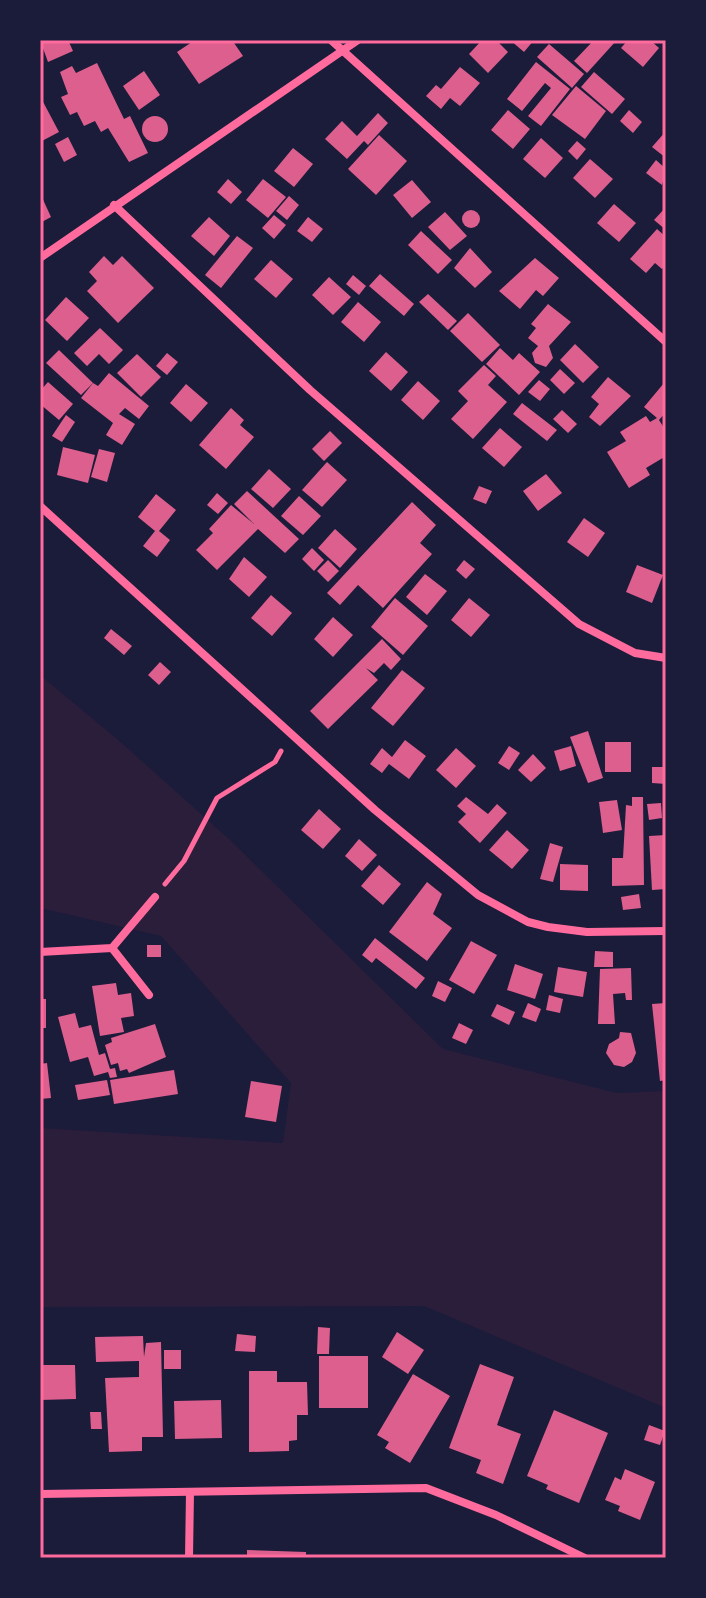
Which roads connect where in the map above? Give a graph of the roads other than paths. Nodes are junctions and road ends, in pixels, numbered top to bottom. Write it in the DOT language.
graph roads {
  1 [pos="331,40"];
  2 [pos="358,40"];
  3 [pos="344,51"];
  4 [pos="114,205"];
  5 [pos="40,258"];
  6 [pos="666,342"];
  7 [pos="40,506"];
  8 [pos="666,658"];
  9 [pos="155,897"];
  10 [pos="666,931"];
  11 [pos="112,948"];
  12 [pos="40,952"];
  13 [pos="149,995"];
  14 [pos="190,1492"];
  15 [pos="40,1494"];
  16 [pos="189,1558"];
  17 [pos="585,1558"];
  1 -- 3 [label="street"];
  2 -- 3 [label="street"];
  3 -- 4 [label="street"];
  3 -- 6 [label="street"];
  4 -- 5 [label="street"];
  4 -- 8 [label="street"];
  7 -- 10 [label="street"];
  9 -- 11 [label="street"];
  11 -- 12 [label="street"];
  11 -- 13 [label="street"];
  14 -- 15 [label="street"];
  14 -- 16 [label="street"];
  14 -- 17 [label="street"];
}
